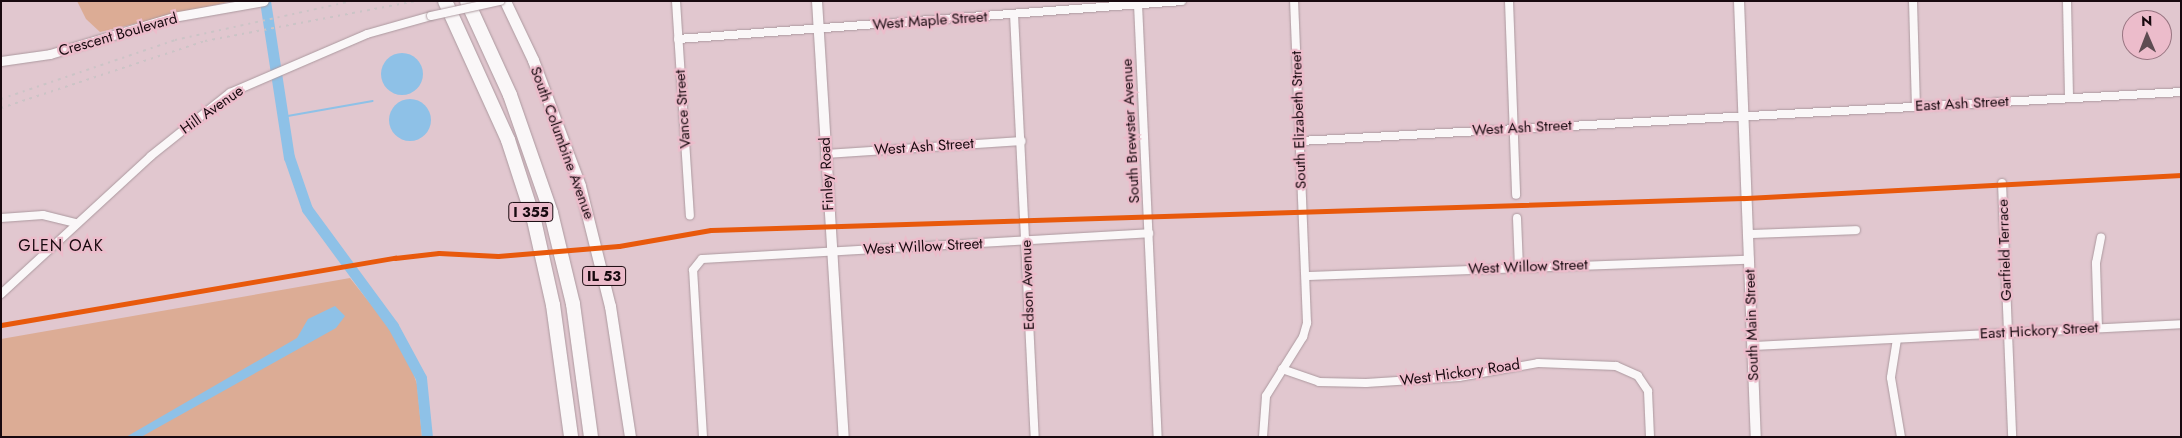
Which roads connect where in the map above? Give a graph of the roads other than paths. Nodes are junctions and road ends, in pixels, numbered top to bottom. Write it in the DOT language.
graph roads {
  1 [pos="445,1"];
  2 [pos="467,1"];
  3 [pos="500,1"];
  4 [pos="505,1"];
  5 [pos="676,1"];
  6 [pos="817,1"];
  7 [pos="1182,1"];
  8 [pos="1294,1"];
  9 [pos="1509,1"];
  10 [pos="1739,1"];
  11 [pos="1912,1"];
  12 [pos="2067,1"];
  13 [pos="260,2"];
  14 [pos="1138,4"];
  15 [pos="1014,14"];
  16 [pos="819,29"];
  17 [pos="678,39"];
  18 [pos="1,61"];
  19 [pos="2181,92"];
  20 [pos="2069,98"];
  21 [pos="1916,107"];
  22 [pos="1744,116"];
  23 [pos="1514,128"];
  24 [pos="1022,141"];
  25 [pos="1300,141"];
  26 [pos="826,154"];
  27 [pos="2002,183"];
  28 [pos="1516,195"];
  29 [pos="690,216"];
  30 [pos="1,218"];
  31 [pos="1517,218"];
  32 [pos="76,223"];
  33 [pos="1856,230"];
  34 [pos="1149,233"];
  35 [pos="1748,234"];
  36 [pos="2101,237"];
  37 [pos="1026,241"];
  38 [pos="832,253"];
  39 [pos="1750,260"];
  40 [pos="1519,268"];
  41 [pos="1306,276"];
  42 [pos="1,294"];
  43 [pos="2181,324"];
  44 [pos="2098,328"];
  45 [pos="2008,333"];
  46 [pos="1897,339"];
  47 [pos="1753,346"];
  48 [pos="1282,369"];
  49 [pos="571,437"];
  50 [pos="591,437"];
  51 [pos="630,437"];
  52 [pos="703,437"];
  53 [pos="844,437"];
  54 [pos="1035,437"];
  55 [pos="1158,437"];
  56 [pos="1263,437"];
  57 [pos="1650,437"];
  58 [pos="1756,437"];
  59 [pos="1901,437"];
  60 [pos="2012,437"];
  1 -- 49 [label="highway, I 355"];
  2 -- 50 [label="highway, I 355"];
  3 -- 32 [label="street, Hill Avenue, bridge"];
  4 -- 51 [label="main road, South Columbine Avenue / IL 53"];
  5 -- 17 [label="street, Vance Street"];
  6 -- 16 [label="main road, Finley Road"];
  7 -- 14 [label="street, West Maple Street"];
  8 -- 25 [label="street, South Elizabeth Street"];
  9 -- 23 [label="street"];
  10 -- 22 [label="main road, South Main Street"];
  11 -- 21 [label="street"];
  12 -- 20 [label="street"];
  13 -- 18 [label="street, Crescent Boulevard"];
  14 -- 15 [label="street, West Maple Street"];
  14 -- 34 [label="street, South Brewster Avenue"];
  15 -- 16 [label="street, West Maple Street"];
  15 -- 24 [label="street, Edson Avenue"];
  16 -- 17 [label="street, West Maple Street"];
  16 -- 26 [label="main road, Finley Road"];
  17 -- 29 [label="street, Vance Street"];
  19 -- 20 [label="street, East Ash Street"];
  20 -- 21 [label="street, East Ash Street"];
  21 -- 22 [label="street, East Ash Street"];
  22 -- 23 [label="street, West Ash Street"];
  22 -- 35 [label="main road, South Main Street"];
  23 -- 25 [label="street, West Ash Street"];
  23 -- 28 [label="street"];
  24 -- 26 [label="street, West Ash Street"];
  24 -- 37 [label="street, Edson Avenue"];
  25 -- 41 [label="street, South Elizabeth Street"];
  26 -- 38 [label="main road, Finley Road"];
  27 -- 45 [label="street, Garfield Terrace"];
  30 -- 32 [label="street"];
  31 -- 40 [label="street"];
  32 -- 42 [label="street, Hill Avenue"];
  33 -- 35 [label="street"];
  34 -- 37 [label="street, West Willow Street"];
  34 -- 55 [label="street, South Brewster Avenue"];
  35 -- 39 [label="main road, South Main Street"];
  36 -- 44 [label="street"];
  37 -- 38 [label="street, West Willow Street"];
  37 -- 54 [label="street, Edson Avenue"];
  38 -- 52 [label="street, West Willow Street"];
  38 -- 53 [label="main road, Finley Road"];
  39 -- 40 [label="street, West Willow Street"];
  39 -- 47 [label="main road, South Main Street"];
  40 -- 41 [label="street, West Willow Street"];
  41 -- 48 [label="street, South Elizabeth Street"];
  43 -- 44 [label="street, East Hickory Street"];
  44 -- 45 [label="street, East Hickory Street"];
  45 -- 46 [label="street, East Hickory Street"];
  45 -- 60 [label="street, Garfield Terrace"];
  46 -- 47 [label="street, East Hickory Street"];
  46 -- 59 [label="street"];
  47 -- 58 [label="main road, South Main Street"];
  48 -- 56 [label="street, South Elizabeth Street"];
  48 -- 57 [label="street, West Hickory Road"];
}
